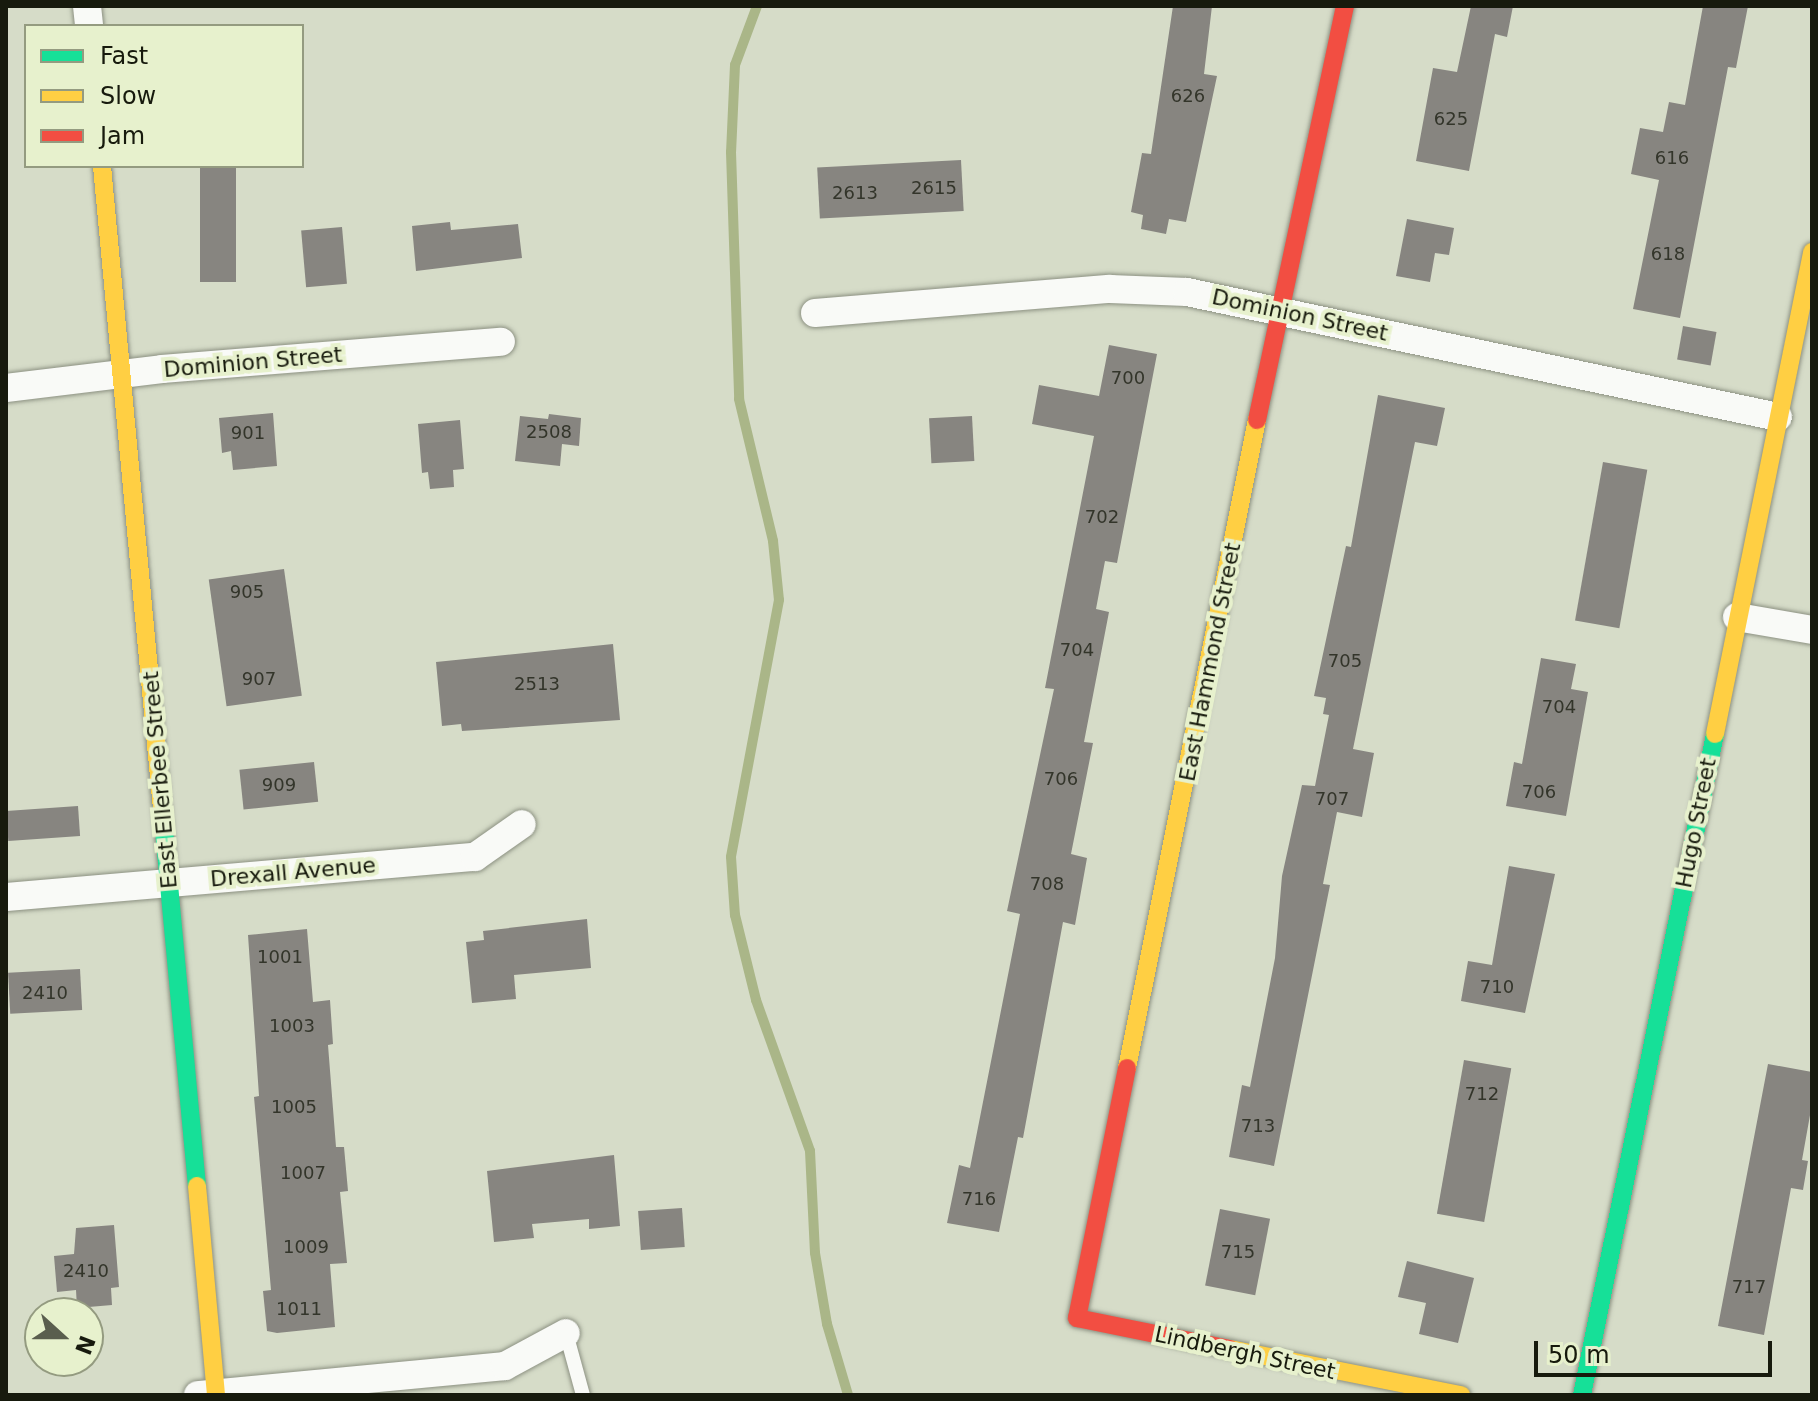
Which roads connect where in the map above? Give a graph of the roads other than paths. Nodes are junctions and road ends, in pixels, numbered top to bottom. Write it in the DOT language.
graph roads {
  1 [pos="1345,6"];
  2 [pos="102,168"];
  3 [pos="1812,252"];
  4 [pos="1279,309"];
  5 [pos="815,313"];
  6 [pos="501,342"];
  7 [pos="122,377"];
  8 [pos="6,388"];
  9 [pos="1778,417"];
  10 [pos="1737,617"];
  11 [pos="1812,630"];
  12 [pos="522,824"];
  13 [pos="169,882"];
  14 [pos="6,897"];
  15 [pos="1077,1318"];
  16 [pos="566,1333"];
  17 [pos="209,1394"];
  18 [pos="583,1395"];
  19 [pos="1461,1395"];
  20 [pos="1582,1395"];
  1 -- 4 [label="street, East Hammond Street"];
  2 -- 7 [label="street, East Ellerbee Street"];
  3 -- 9 [label="street, Hugo Street"];
  4 -- 5 [label="street, Dominion Street"];
  4 -- 9 [label="street, Dominion Street"];
  4 -- 15 [label="street, East Hammond Street"];
  6 -- 7 [label="street, Dominion Street"];
  7 -- 8 [label="street, Dominion Street"];
  7 -- 13 [label="street, East Ellerbee Street"];
  9 -- 10 [label="street, Hugo Street"];
  10 -- 11 [label="street"];
  10 -- 20 [label="street, Hugo Street"];
  12 -- 13 [label="street, Drexall Avenue"];
  13 -- 14 [label="street, Drexall Avenue"];
  13 -- 17 [label="street, East Ellerbee Street"];
  15 -- 19 [label="street, Lindbergh Street"];
  16 -- 17 [label="street"];
  16 -- 18 [label="lane"];
}
